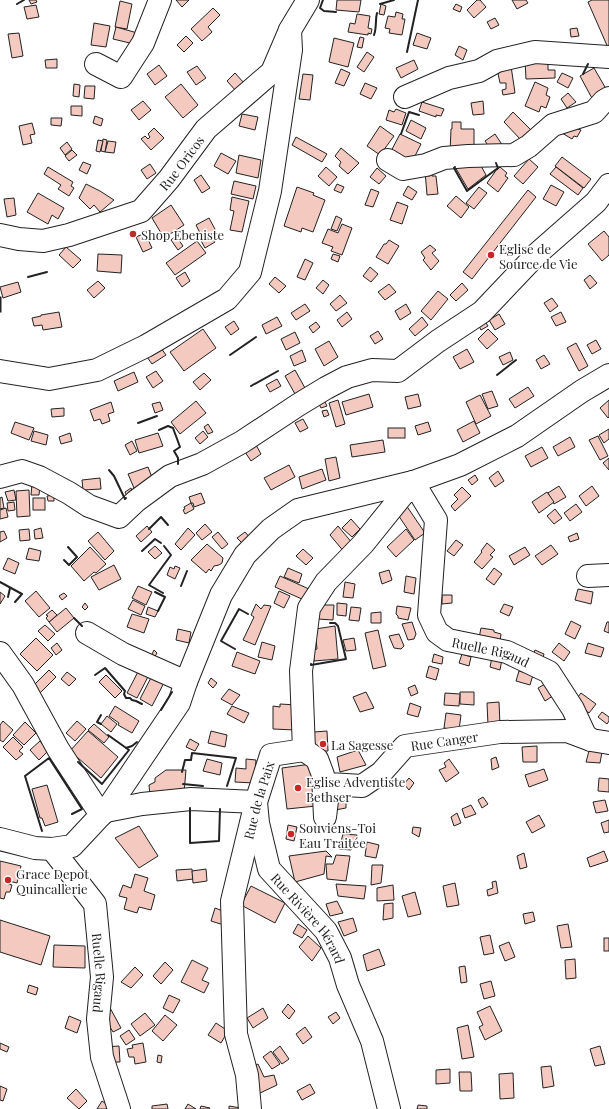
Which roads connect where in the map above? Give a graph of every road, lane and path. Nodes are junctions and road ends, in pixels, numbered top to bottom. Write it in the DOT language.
graph roads {
  1 [pos="160,0"];
  2 [pos="308,0"];
  3 [pos="290,30"];
  4 [pos="609,56"];
  5 [pos="96,64"];
  6 [pos="405,97"];
  7 [pos="609,98"];
  8 [pos="388,160"];
  9 [pos="609,185"];
  10 [pos="0,235"];
  11 [pos="0,371"];
  12 [pos="609,375"];
  13 [pos="0,477"];
  14 [pos="413,482"];
  15 [pos="609,575"];
  16 [pos="588,576"];
  17 [pos="86,633"];
  18 [pos="0,653"];
  19 [pos="186,682"];
  20 [pos="600,742"];
  21 [pos="304,750"];
  22 [pos="256,802"];
  23 [pos="103,813"];
  24 [pos="1,841"];
  25 [pos="52,849"];
  26 [pos="119,1109"];
  27 [pos="250,1109"];
  28 [pos="389,1109"];
  1 -- 5 [label="street"];
  2 -- 3 [label="street, Rue Oricos"];
  3 -- 10 [label="street, Rue Oricos"];
  3 -- 11 [label="street"];
  4 -- 6 [label="street"];
  7 -- 8 [label="street"];
  9 -- 13 [label="street"];
  12 -- 14 [label="street"];
  14 -- 19 [label="street"];
  14 -- 20 [label="street, Ruelle Rigaud"];
  14 -- 21 [label="street"];
  15 -- 16 [label="street"];
  17 -- 19 [label="street"];
  18 -- 23 [label="street"];
  19 -- 23 [label="street"];
  20 -- 21 [label="street, Rue Canger"];
  21 -- 22 [label="street, Rue de la Paix"];
  22 -- 23 [label="street"];
  22 -- 27 [label="street, Rue de la Paix"];
  22 -- 28 [label="street, Rue Rivière Hérard"];
  23 -- 25 [label="street"];
  24 -- 25 [label="street"];
  25 -- 26 [label="street, Ruelle Rigaud"];
}
